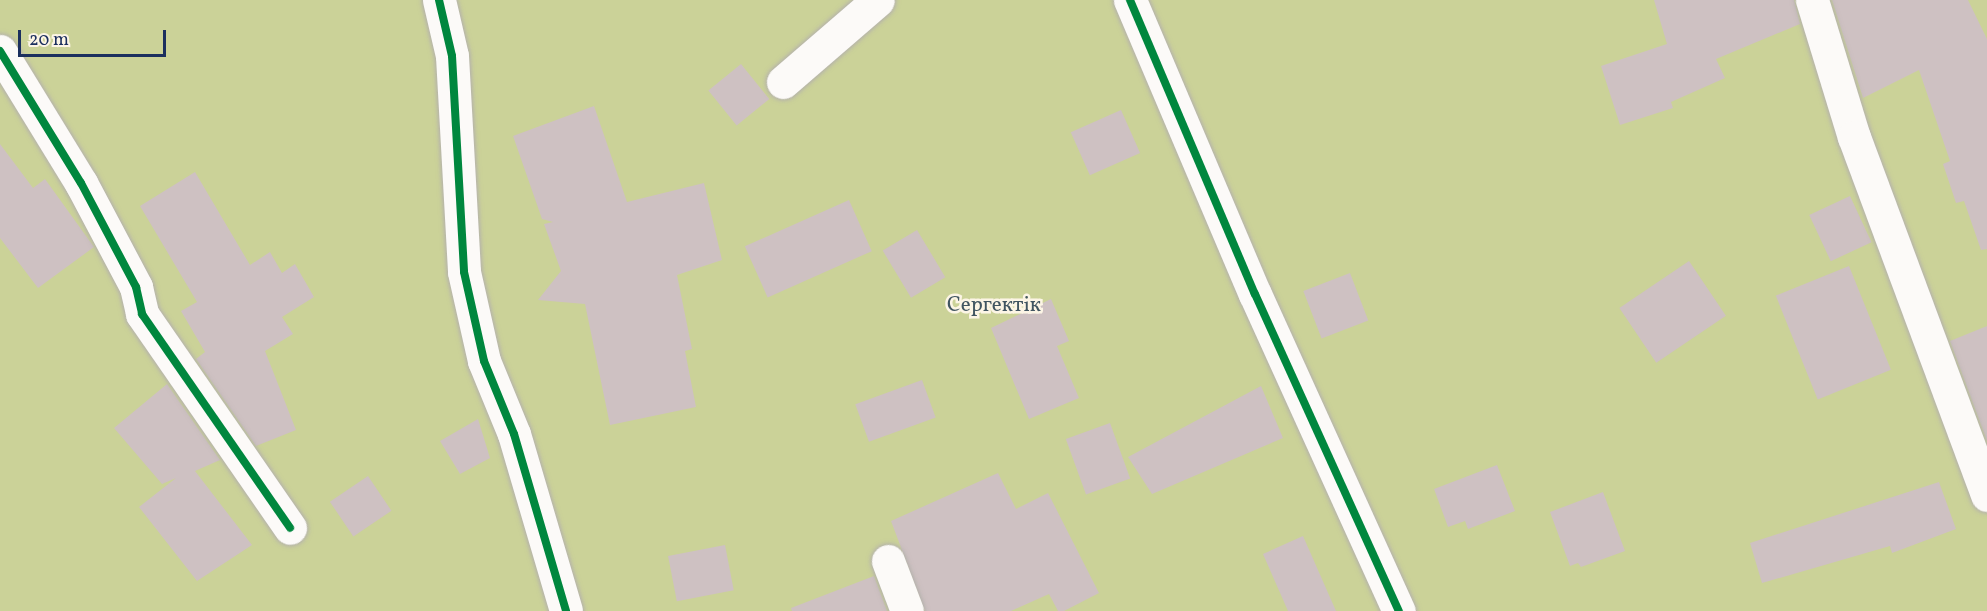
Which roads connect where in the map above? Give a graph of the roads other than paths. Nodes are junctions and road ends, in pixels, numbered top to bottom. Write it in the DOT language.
graph roads {
  1 [pos="439,0"];
  2 [pos="878,0"];
  3 [pos="1130,0"];
  4 [pos="1812,0"];
  5 [pos="0,51"];
  6 [pos="783,82"];
  7 [pos="1987,495"];
  8 [pos="290,528"];
  9 [pos="888,561"];
  10 [pos="566,611"];
  11 [pos="907,611"];
  12 [pos="1399,611"];
  1 -- 10 [label="street"];
  2 -- 6 [label="street"];
  3 -- 12 [label="street"];
  4 -- 7 [label="street"];
  5 -- 8 [label="street"];
  9 -- 11 [label="street"];
}
